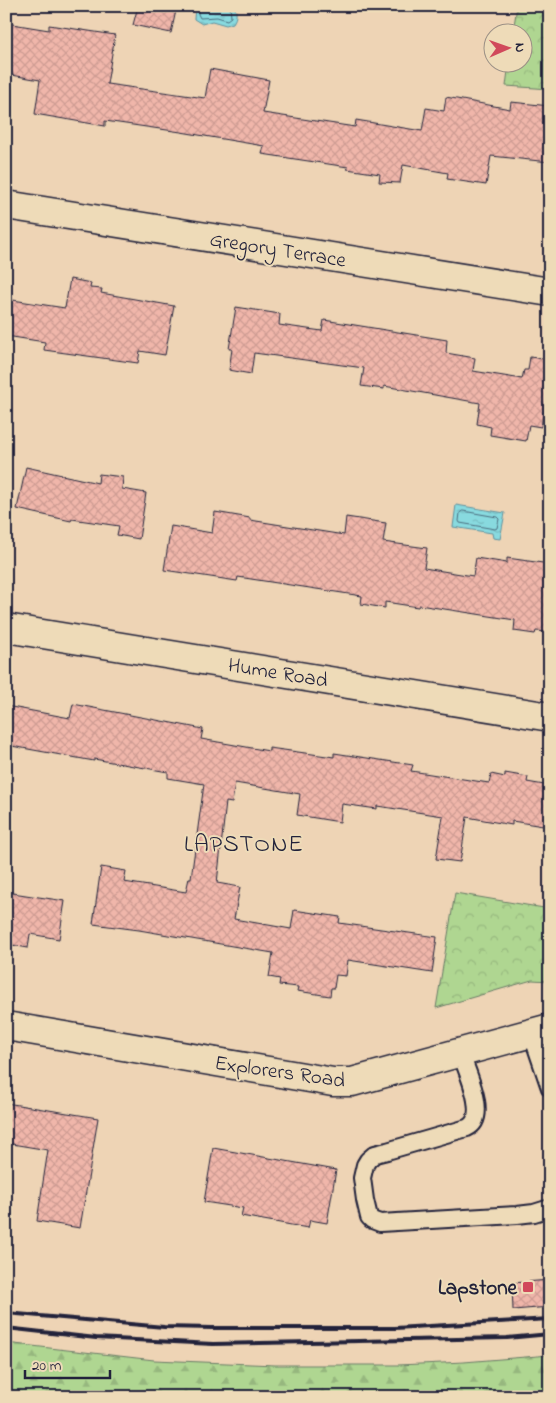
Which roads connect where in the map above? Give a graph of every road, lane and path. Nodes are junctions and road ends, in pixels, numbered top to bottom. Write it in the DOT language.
graph roads {
  1 [pos="6,205"];
  2 [pos="550,292"];
  3 [pos="6,628"];
  4 [pos="550,716"];
  5 [pos="6,1026"];
  6 [pos="540,1030"];
  7 [pos="460,1052"];
  8 [pos="550,1088"];
  9 [pos="550,1208"];
  1 -- 2 [label="street, Gregory Terrace"];
  3 -- 4 [label="street, Hume Road"];
  5 -- 7 [label="street, Explorers Road"];
  6 -- 7 [label="street, Explorers Road"];
  6 -- 8 [label="lane"];
  7 -- 9 [label="lane"];
}
